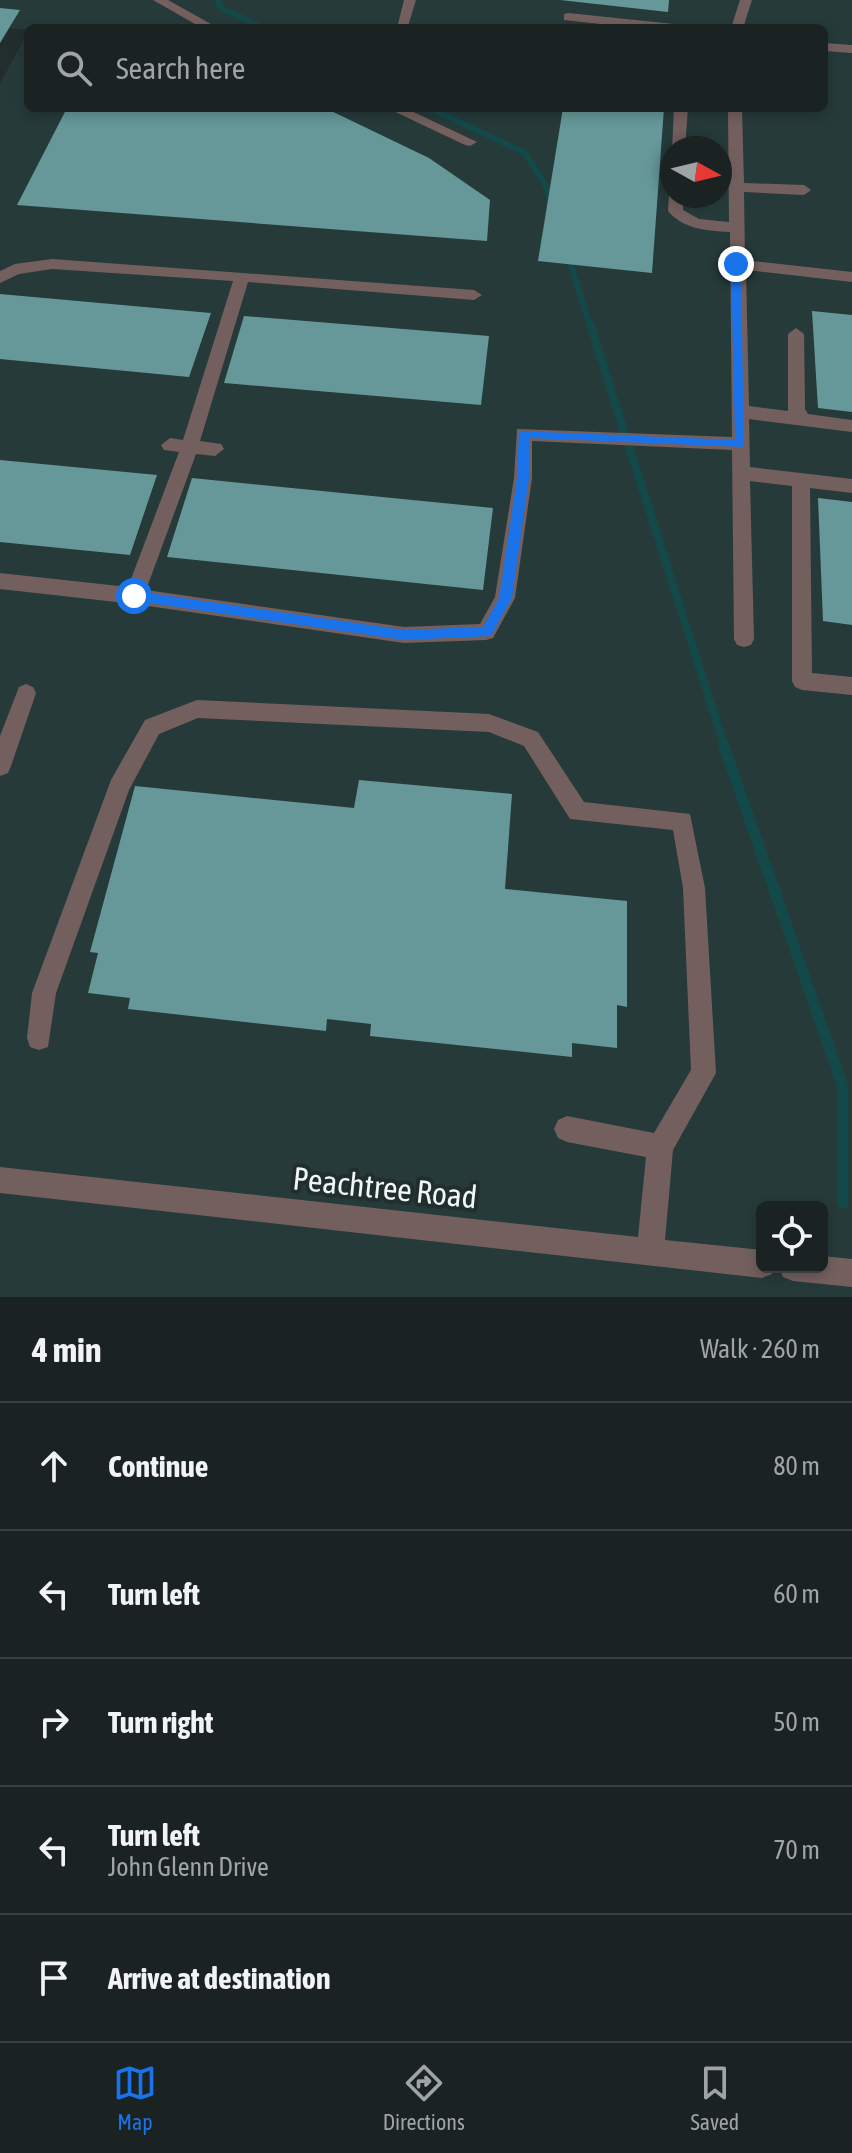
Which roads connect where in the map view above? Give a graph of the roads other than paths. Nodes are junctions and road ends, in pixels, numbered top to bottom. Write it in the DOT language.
graph roads {
  1 [pos="159,0"];
  2 [pos="410,0"];
  3 [pos="746,0"];
  4 [pos="568,17"];
  5 [pos="204,24"];
  6 [pos="403,24"];
  7 [pos="635,24"];
  8 [pos="738,24"];
  9 [pos="828,44"];
  10 [pos="852,49"];
  11 [pos="403,112"];
  12 [pos="681,112"];
  13 [pos="735,112"];
  14 [pos="679,136"];
  15 [pos="470,142"];
  16 [pos="735,187"];
  17 [pos="804,190"];
  18 [pos="675,208"];
  19 [pos="736,227"];
  20 [pos="736,264"];
  21 [pos="242,276"];
  22 [pos="852,277"];
  23 [pos="0,278"];
  24 [pos="474,295"];
  25 [pos="796,334"];
  26 [pos="181,403"];
  27 [pos="208,406"];
  28 [pos="740,411"];
  29 [pos="802,419"];
  30 [pos="852,426"];
  31 [pos="740,444"];
  32 [pos="170,445"];
  33 [pos="190,446"];
  34 [pos="215,449"];
  35 [pos="741,473"];
  36 [pos="801,480"];
  37 [pos="852,486"];
  38 [pos="0,581"];
  39 [pos="134,596"];
  40 [pos="744,639"];
  41 [pos="852,686"];
  42 [pos="26,693"];
  43 [pos="0,766"];
  44 [pos="39,1038"];
  45 [pos="567,1129"];
  46 [pos="660,1147"];
  47 [pos="0,1180"];
  48 [pos="650,1251"];
  49 [pos="756,1263"];
  50 [pos="828,1271"];
  51 [pos="852,1273"];
  1 -- 5 [label="street"];
  2 -- 6 [label="street"];
  3 -- 8 [label="street"];
  4 -- 7 [label="street"];
  9 -- 10 [label="street"];
  11 -- 15 [label="street"];
  12 -- 14 [label="street"];
  13 -- 16 [label="street"];
  16 -- 17 [label="street"];
  16 -- 19 [label="street"];
  18 -- 19 [label="street"];
  19 -- 20 [label="street"];
  20 -- 22 [label="street"];
  20 -- 28 [label="street"];
  21 -- 23 [label="street"];
  21 -- 24 [label="street"];
  21 -- 27 [label="street"];
  25 -- 29 [label="street"];
  26 -- 27 [label="street"];
  27 -- 33 [label="street"];
  28 -- 29 [label="street"];
  28 -- 31 [label="street"];
  29 -- 30 [label="street"];
  31 -- 35 [label="street"];
  31 -- 39 [label="street"];
  32 -- 33 [label="street"];
  33 -- 34 [label="street"];
  33 -- 39 [label="street"];
  35 -- 36 [label="street"];
  35 -- 40 [label="street"];
  36 -- 37 [label="street"];
  36 -- 41 [label="street"];
  38 -- 39 [label="street"];
  42 -- 43 [label="street"];
  44 -- 46 [label="street"];
  45 -- 46 [label="street"];
  46 -- 48 [label="street"];
  47 -- 48 [label="street, Peachtree Road"];
  48 -- 49 [label="street, Peachtree Road"];
  50 -- 51 [label="street"];
}
